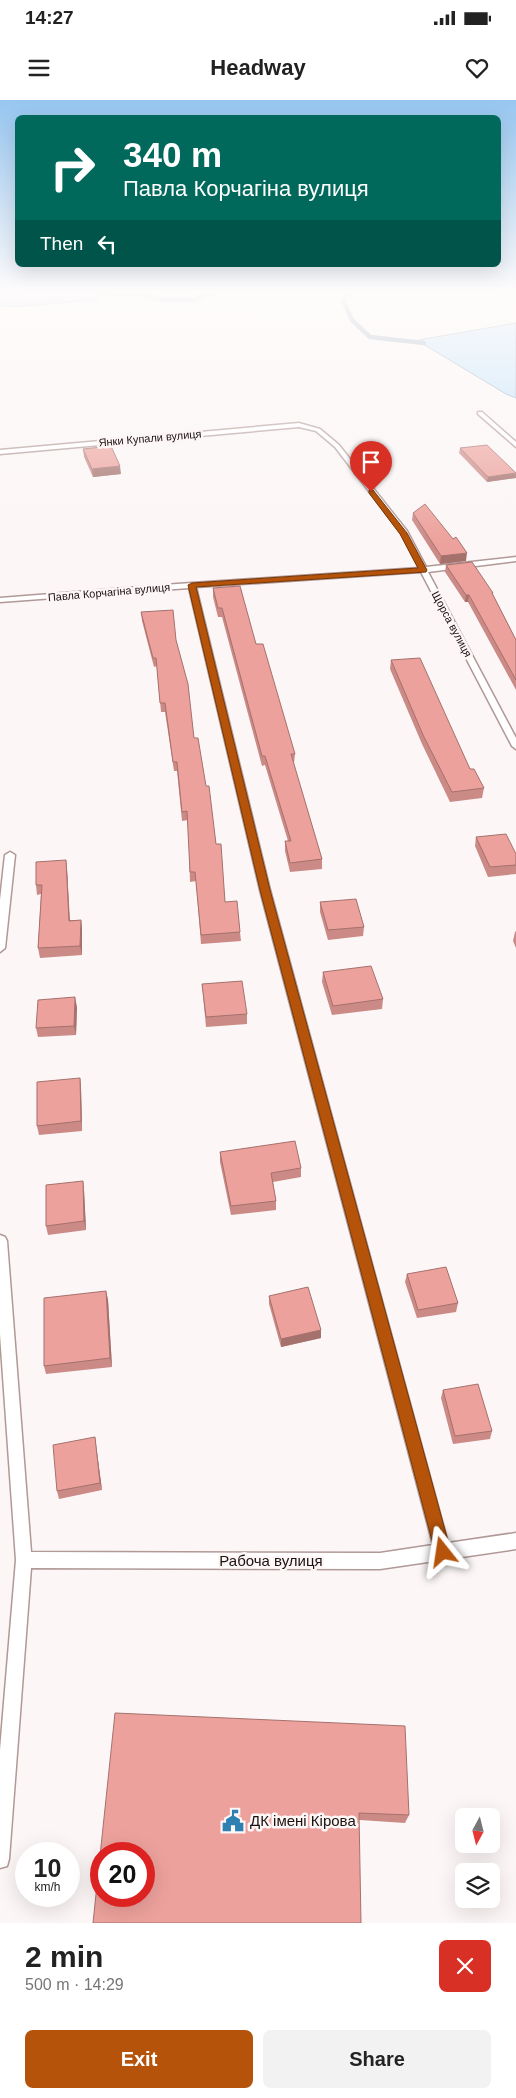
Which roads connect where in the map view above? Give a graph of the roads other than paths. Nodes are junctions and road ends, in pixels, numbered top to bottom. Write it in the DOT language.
graph roads {
  1 [pos="480,413"];
  2 [pos="299,425"];
  3 [pos="516,445"];
  4 [pos="0,452"];
  5 [pos="516,559"];
  6 [pos="423,570"];
  7 [pos="192,585"];
  8 [pos="0,600"];
  9 [pos="516,746"];
  10 [pos="10,855"];
  11 [pos="0,948"];
  12 [pos="0,1241"];
  13 [pos="1,1274"];
  14 [pos="516,1541"];
  15 [pos="443,1552"];
  16 [pos="24,1560"];
  17 [pos="0,1859"];
  1 -- 3 [label="lane"];
  2 -- 4 [label="lane, Янки Купали вулиця"];
  2 -- 6 [label="lane, Щорса вулиця"];
  5 -- 6 [label="lane, Павла Корчагіна вулиця"];
  6 -- 7 [label="lane, Павла Корчагіна вулиця"];
  6 -- 9 [label="lane, Щорса вулиця"];
  7 -- 8 [label="lane, Павла Корчагіна вулиця"];
  7 -- 15 [label="lane"];
  10 -- 11 [label="lane"];
  12 -- 13 [label="lane"];
  13 -- 16 [label="lane"];
  14 -- 15 [label="lane, Рабоча вулиця"];
  15 -- 16 [label="lane, Рабоча вулиця"];
  16 -- 17 [label="lane"];
}
